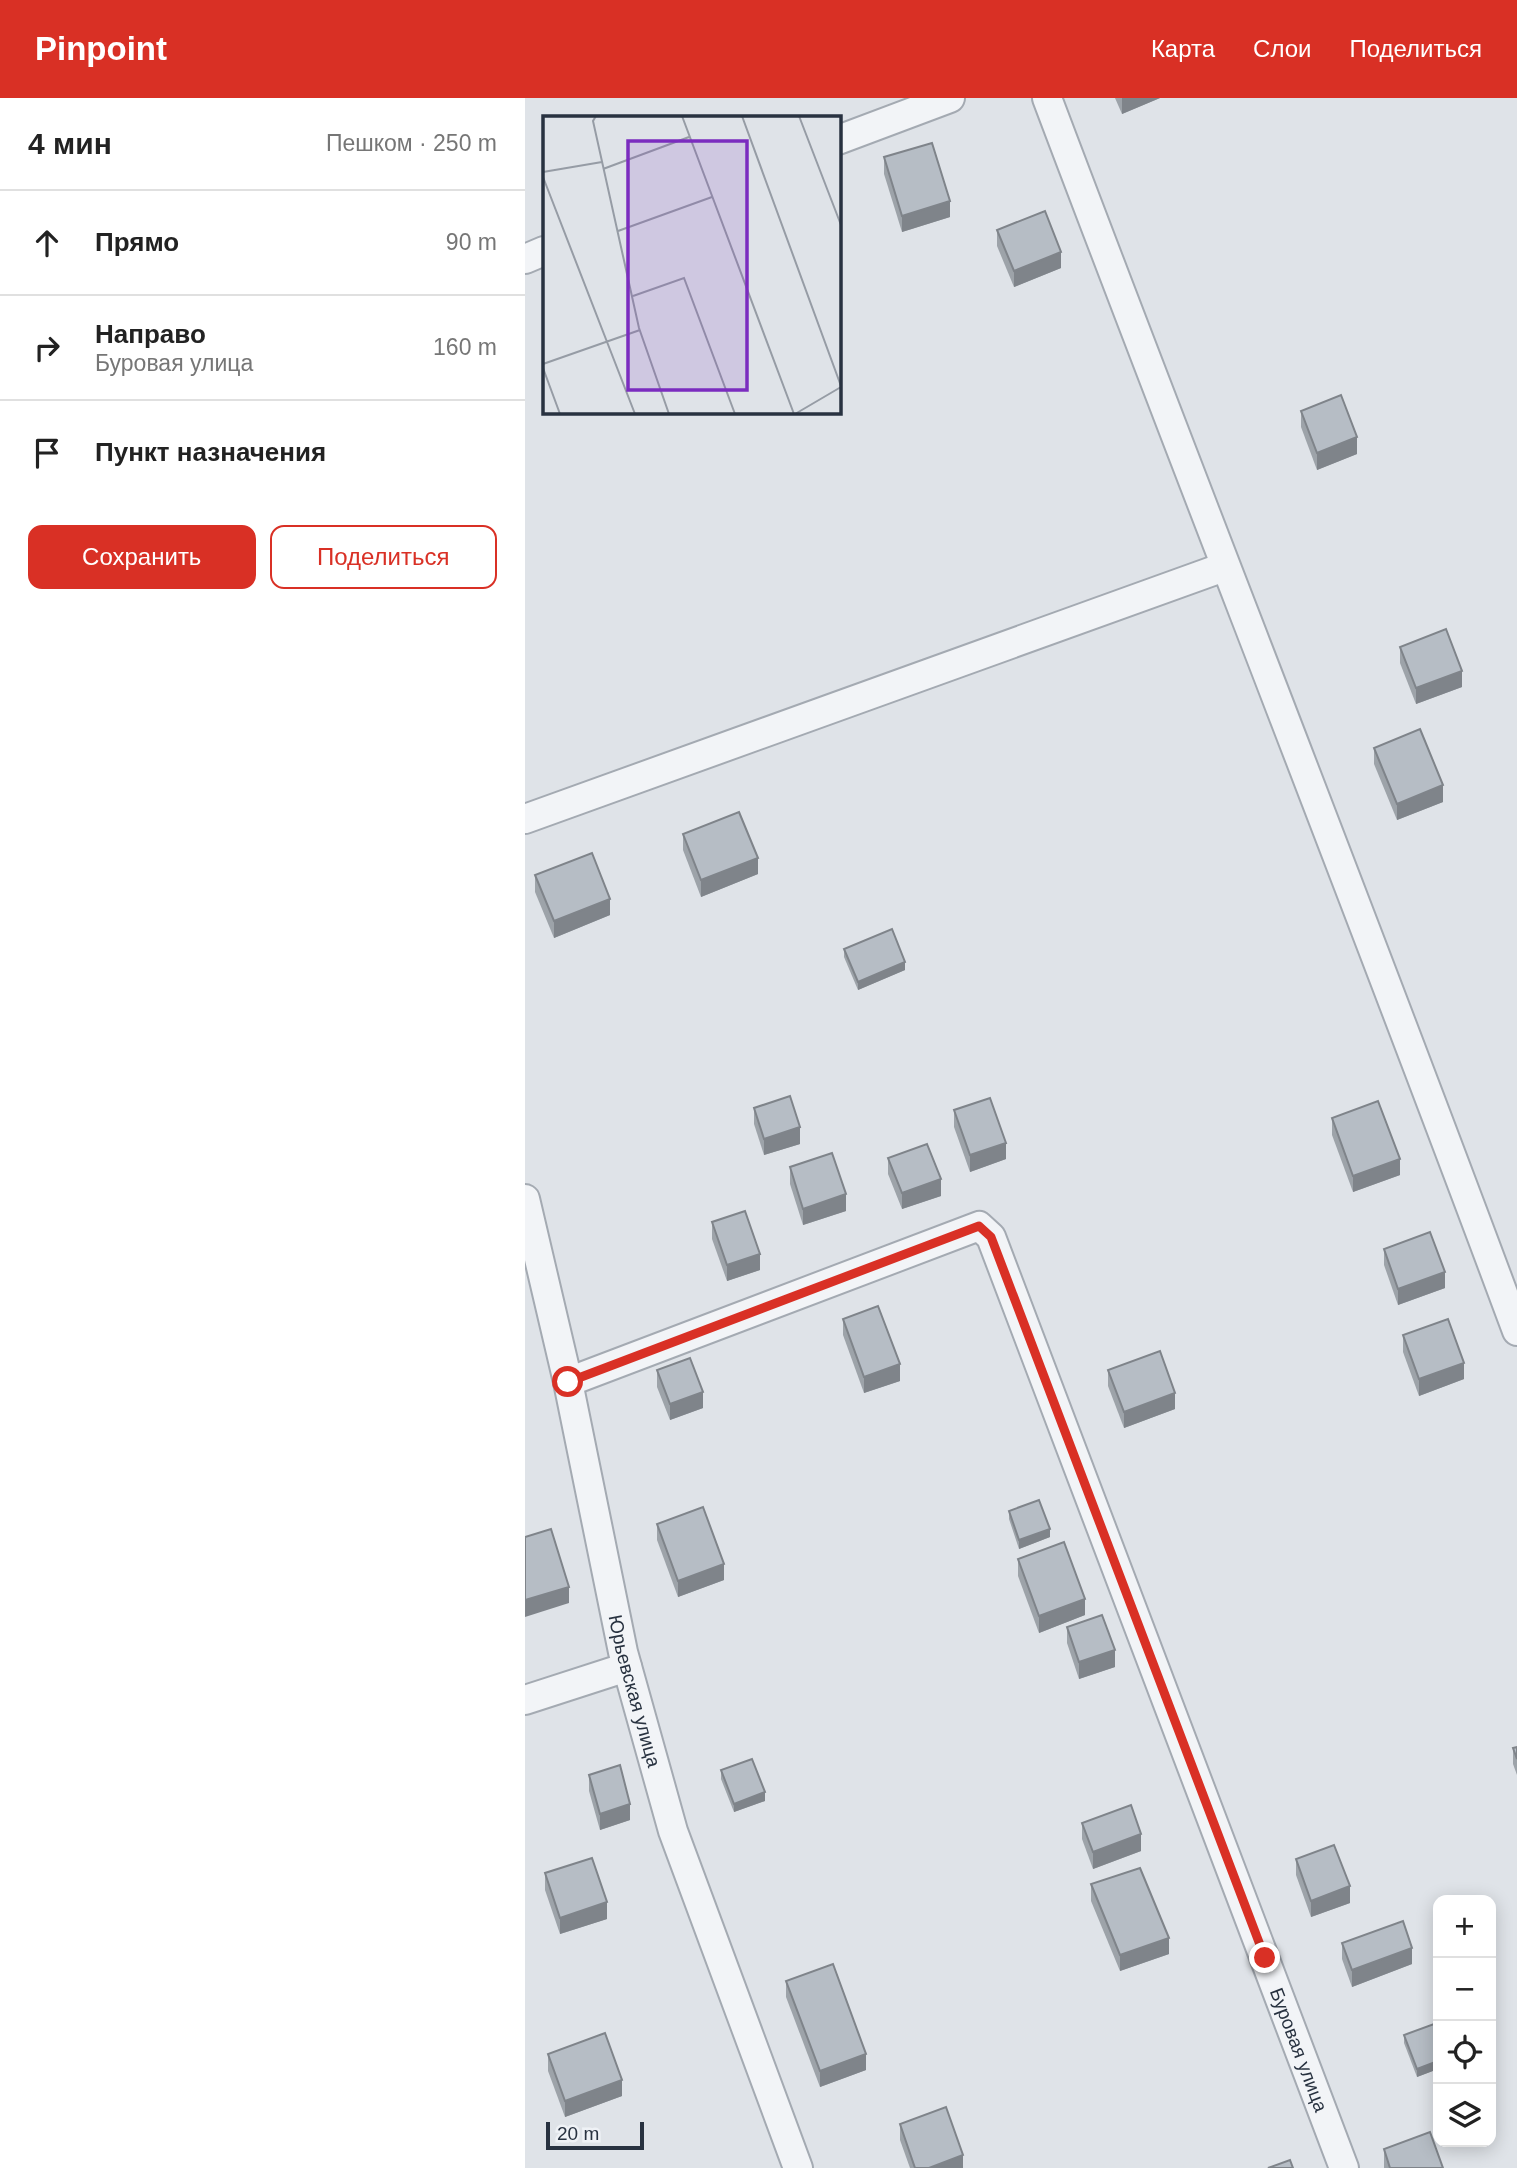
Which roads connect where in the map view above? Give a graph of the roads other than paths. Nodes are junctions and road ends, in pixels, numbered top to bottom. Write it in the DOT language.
graph roads {
  1 [pos="950,98"];
  2 [pos="1047,98"];
  3 [pos="840,139"];
  4 [pos="543,251"];
  5 [pos="525,259"];
  6 [pos="1224,567"];
  7 [pos="525,819"];
  8 [pos="525,1199"];
  9 [pos="1517,1331"];
  10 [pos="568,1382"];
  11 [pos="627,1667"];
  12 [pos="525,1700"];
  13 [pos="798,2168"];
  14 [pos="1345,2168"];
  1 -- 3 [label="street"];
  2 -- 6 [label="street"];
  4 -- 5 [label="street"];
  6 -- 7 [label="street"];
  6 -- 9 [label="street"];
  8 -- 10 [label="street, Юрьевская улица"];
  10 -- 11 [label="street, Юрьевская улица"];
  10 -- 14 [label="street, Буровая улица"];
  11 -- 12 [label="street"];
  11 -- 13 [label="street, Юрьевская улица"];
}
